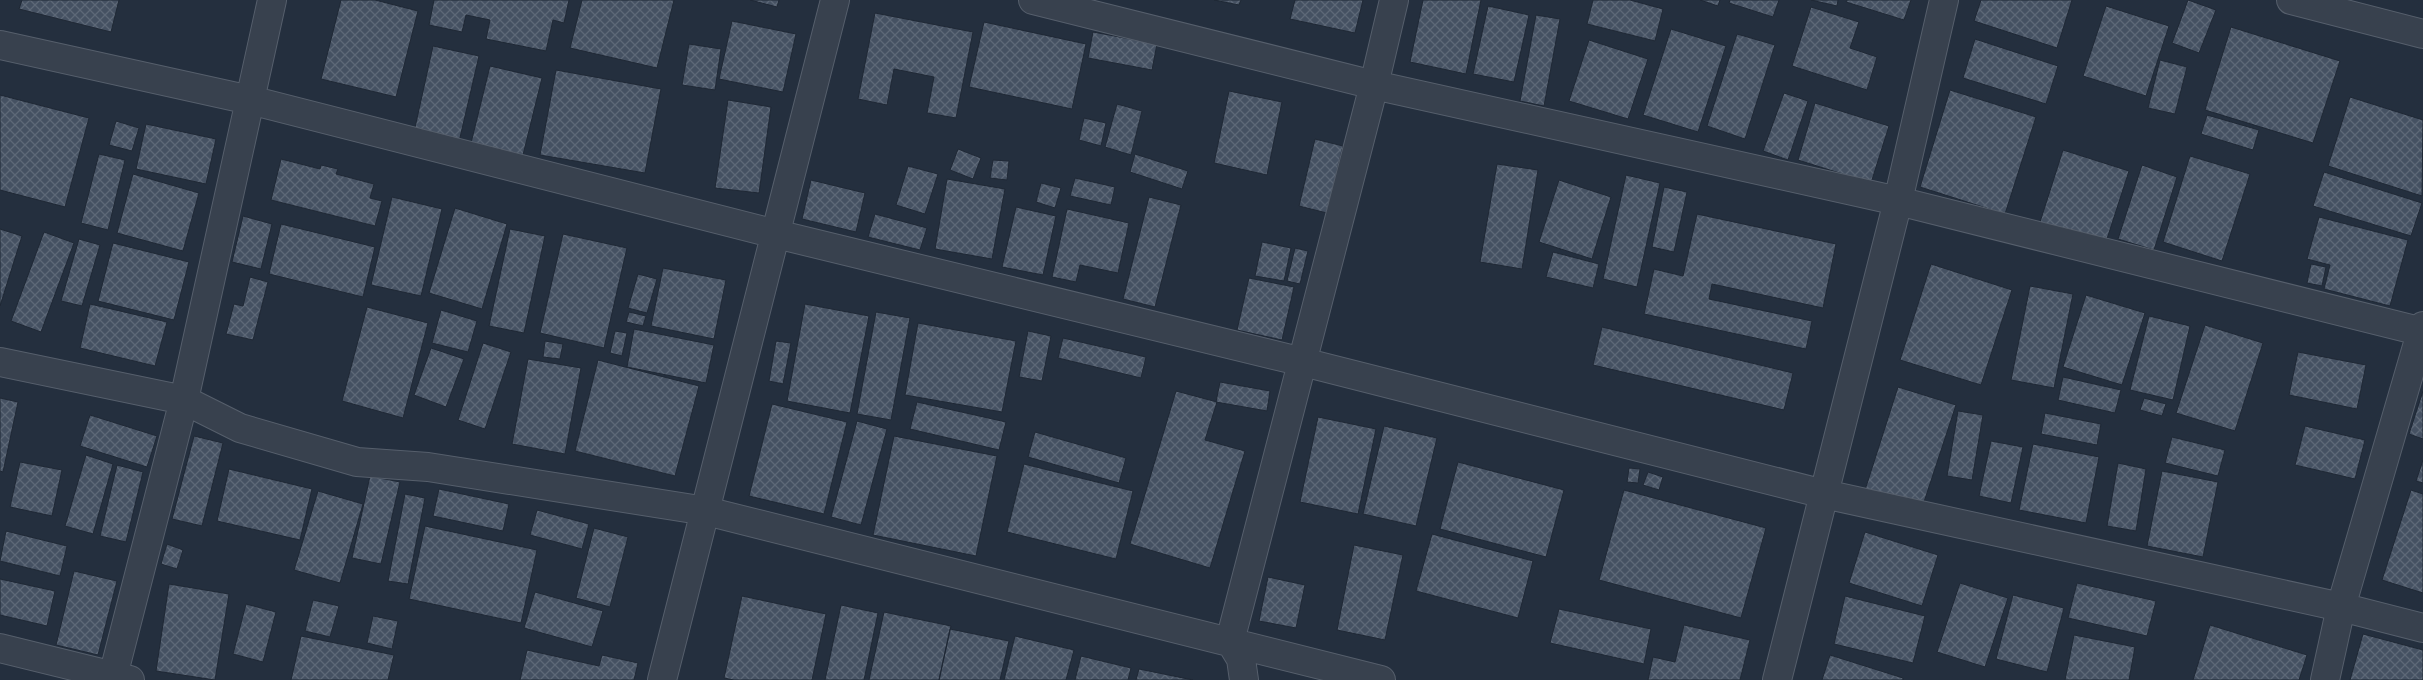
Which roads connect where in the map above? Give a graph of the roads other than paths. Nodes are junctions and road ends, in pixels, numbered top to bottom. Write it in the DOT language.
graph roads {
  1 [pos="272,0"];
  2 [pos="835,0"];
  3 [pos="1033,0"];
  4 [pos="1394,0"];
  5 [pos="1944,0"];
  6 [pos="2291,0"];
  7 [pos="2423,34"];
  8 [pos="0,45"];
  9 [pos="1374,85"];
  10 [pos="250,100"];
  11 [pos="1898,201"];
  12 [pos="776,234"];
  13 [pos="2423,330"];
  14 [pos="0,362"];
  15 [pos="1303,362"];
  16 [pos="184,400"];
  17 [pos="1824,494"];
  18 [pos="706,511"];
  19 [pos="2342,607"];
  20 [pos="2423,628"];
  21 [pos="1230,642"];
  22 [pos="0,648"];
  23 [pos="119,679"];
  24 [pos="662,680"];
  25 [pos="1244,680"];
  26 [pos="1381,680"];
  27 [pos="1777,680"];
  28 [pos="2325,680"];
  1 -- 10 [label="street"];
  2 -- 12 [label="street"];
  3 -- 9 [label="street"];
  4 -- 9 [label="street"];
  5 -- 11 [label="street"];
  6 -- 7 [label="street"];
  8 -- 10 [label="street"];
  9 -- 11 [label="street"];
  9 -- 15 [label="street"];
  10 -- 12 [label="street"];
  10 -- 16 [label="street"];
  11 -- 13 [label="street"];
  11 -- 17 [label="street"];
  12 -- 15 [label="street"];
  12 -- 18 [label="street"];
  13 -- 19 [label="street"];
  14 -- 16 [label="street"];
  15 -- 17 [label="street"];
  15 -- 21 [label="street"];
  16 -- 18 [label="street"];
  16 -- 23 [label="street"];
  17 -- 19 [label="street"];
  17 -- 27 [label="street"];
  18 -- 21 [label="street"];
  18 -- 24 [label="street"];
  19 -- 20 [label="street"];
  19 -- 28 [label="street"];
  21 -- 25 [label="street"];
  21 -- 26 [label="street"];
  22 -- 23 [label="street"];
}
